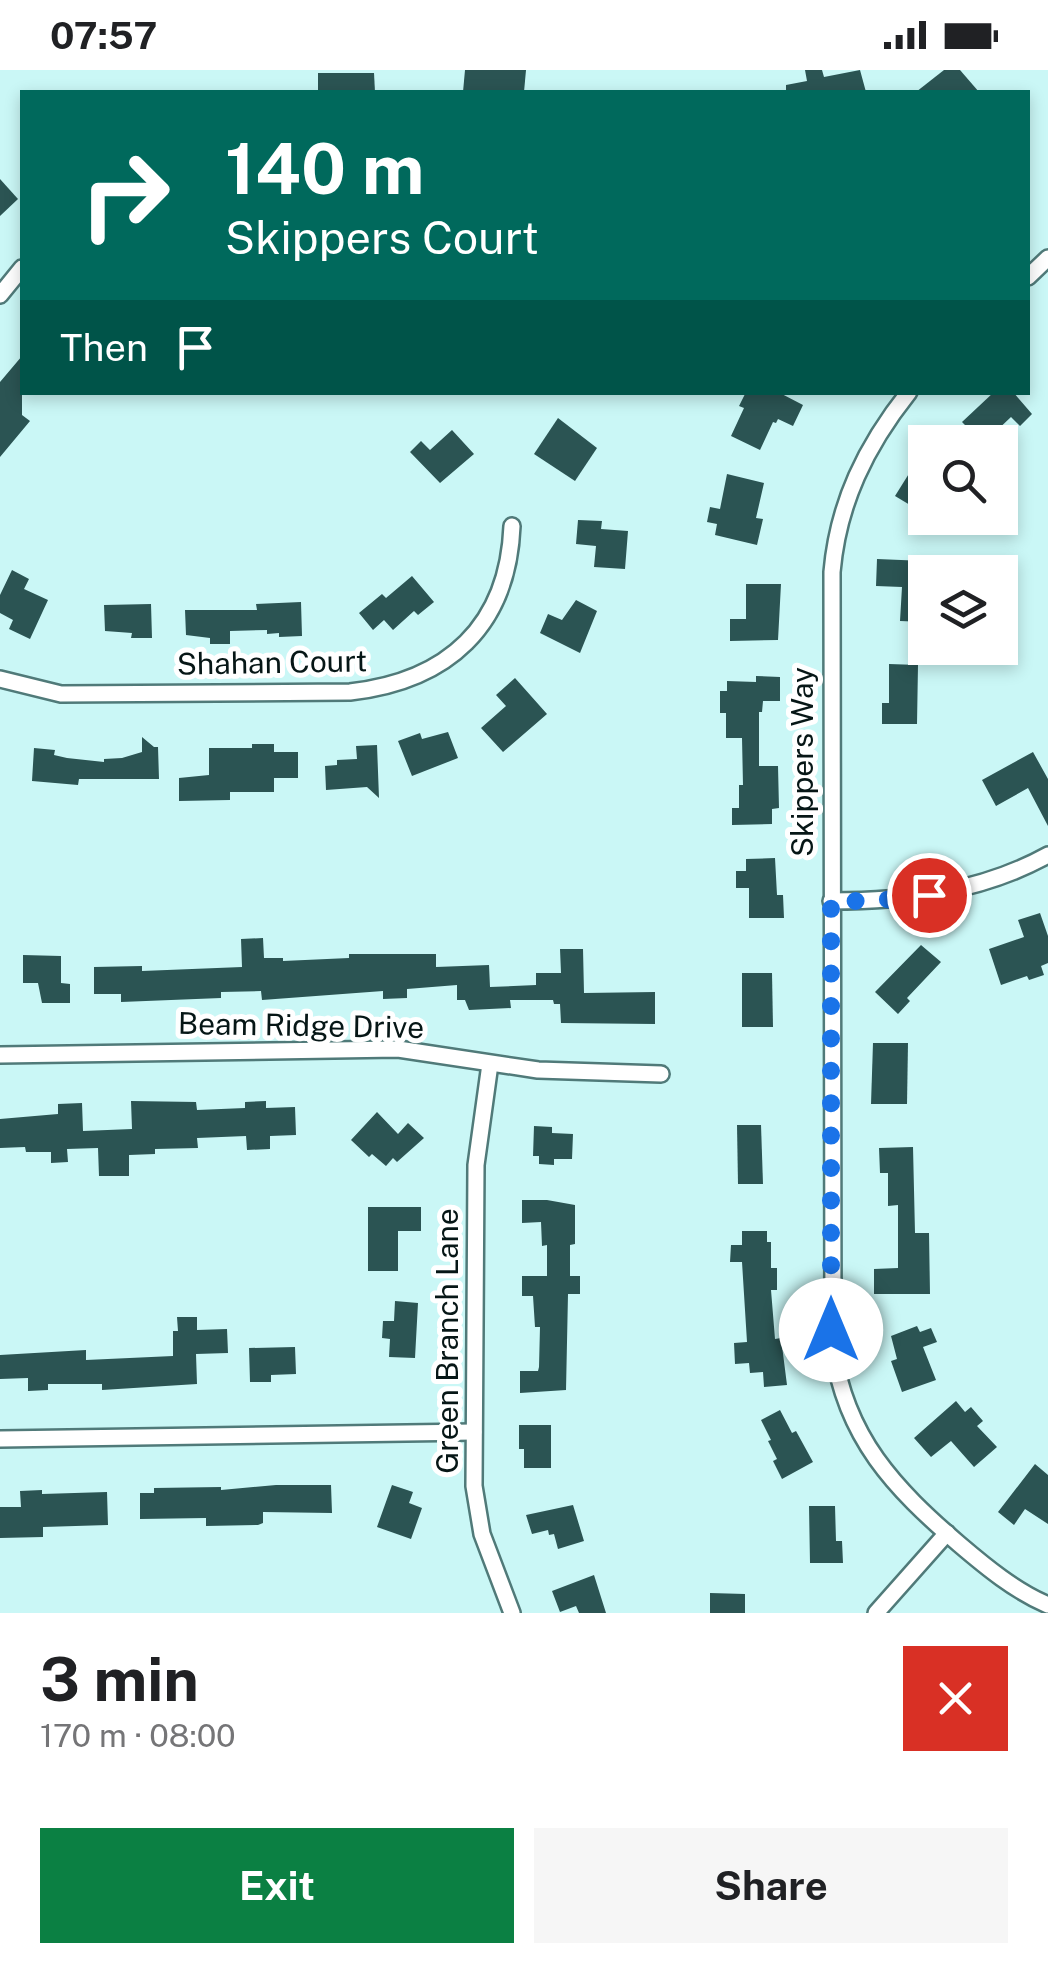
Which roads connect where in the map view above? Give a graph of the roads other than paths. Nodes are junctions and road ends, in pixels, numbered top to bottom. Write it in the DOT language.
graph roads {
  1 [pos="20,270"];
  2 [pos="0,295"];
  3 [pos="907,395"];
  4 [pos="512,526"];
  5 [pos="0,679"];
  6 [pos="1048,854"];
  7 [pos="831,901"];
  8 [pos="0,1055"];
  9 [pos="490,1064"];
  10 [pos="660,1074"];
  11 [pos="474,1432"];
  12 [pos="0,1439"];
  13 [pos="947,1533"];
  14 [pos="1048,1604"];
  15 [pos="512,1613"];
  16 [pos="876,1613"];
  1 -- 2 [label="street"];
  3 -- 7 [label="street, Skippers Way"];
  4 -- 5 [label="street, Shahan Court"];
  6 -- 7 [label="street"];
  7 -- 13 [label="street, Skippers Way"];
  8 -- 9 [label="street, Beam Ridge Drive"];
  9 -- 10 [label="street, Beam Ridge Drive"];
  9 -- 11 [label="street, Green Branch Lane"];
  11 -- 12 [label="street"];
  11 -- 15 [label="street, Green Branch Lane"];
  13 -- 14 [label="street, Skippers Way"];
  13 -- 16 [label="street"];
}
